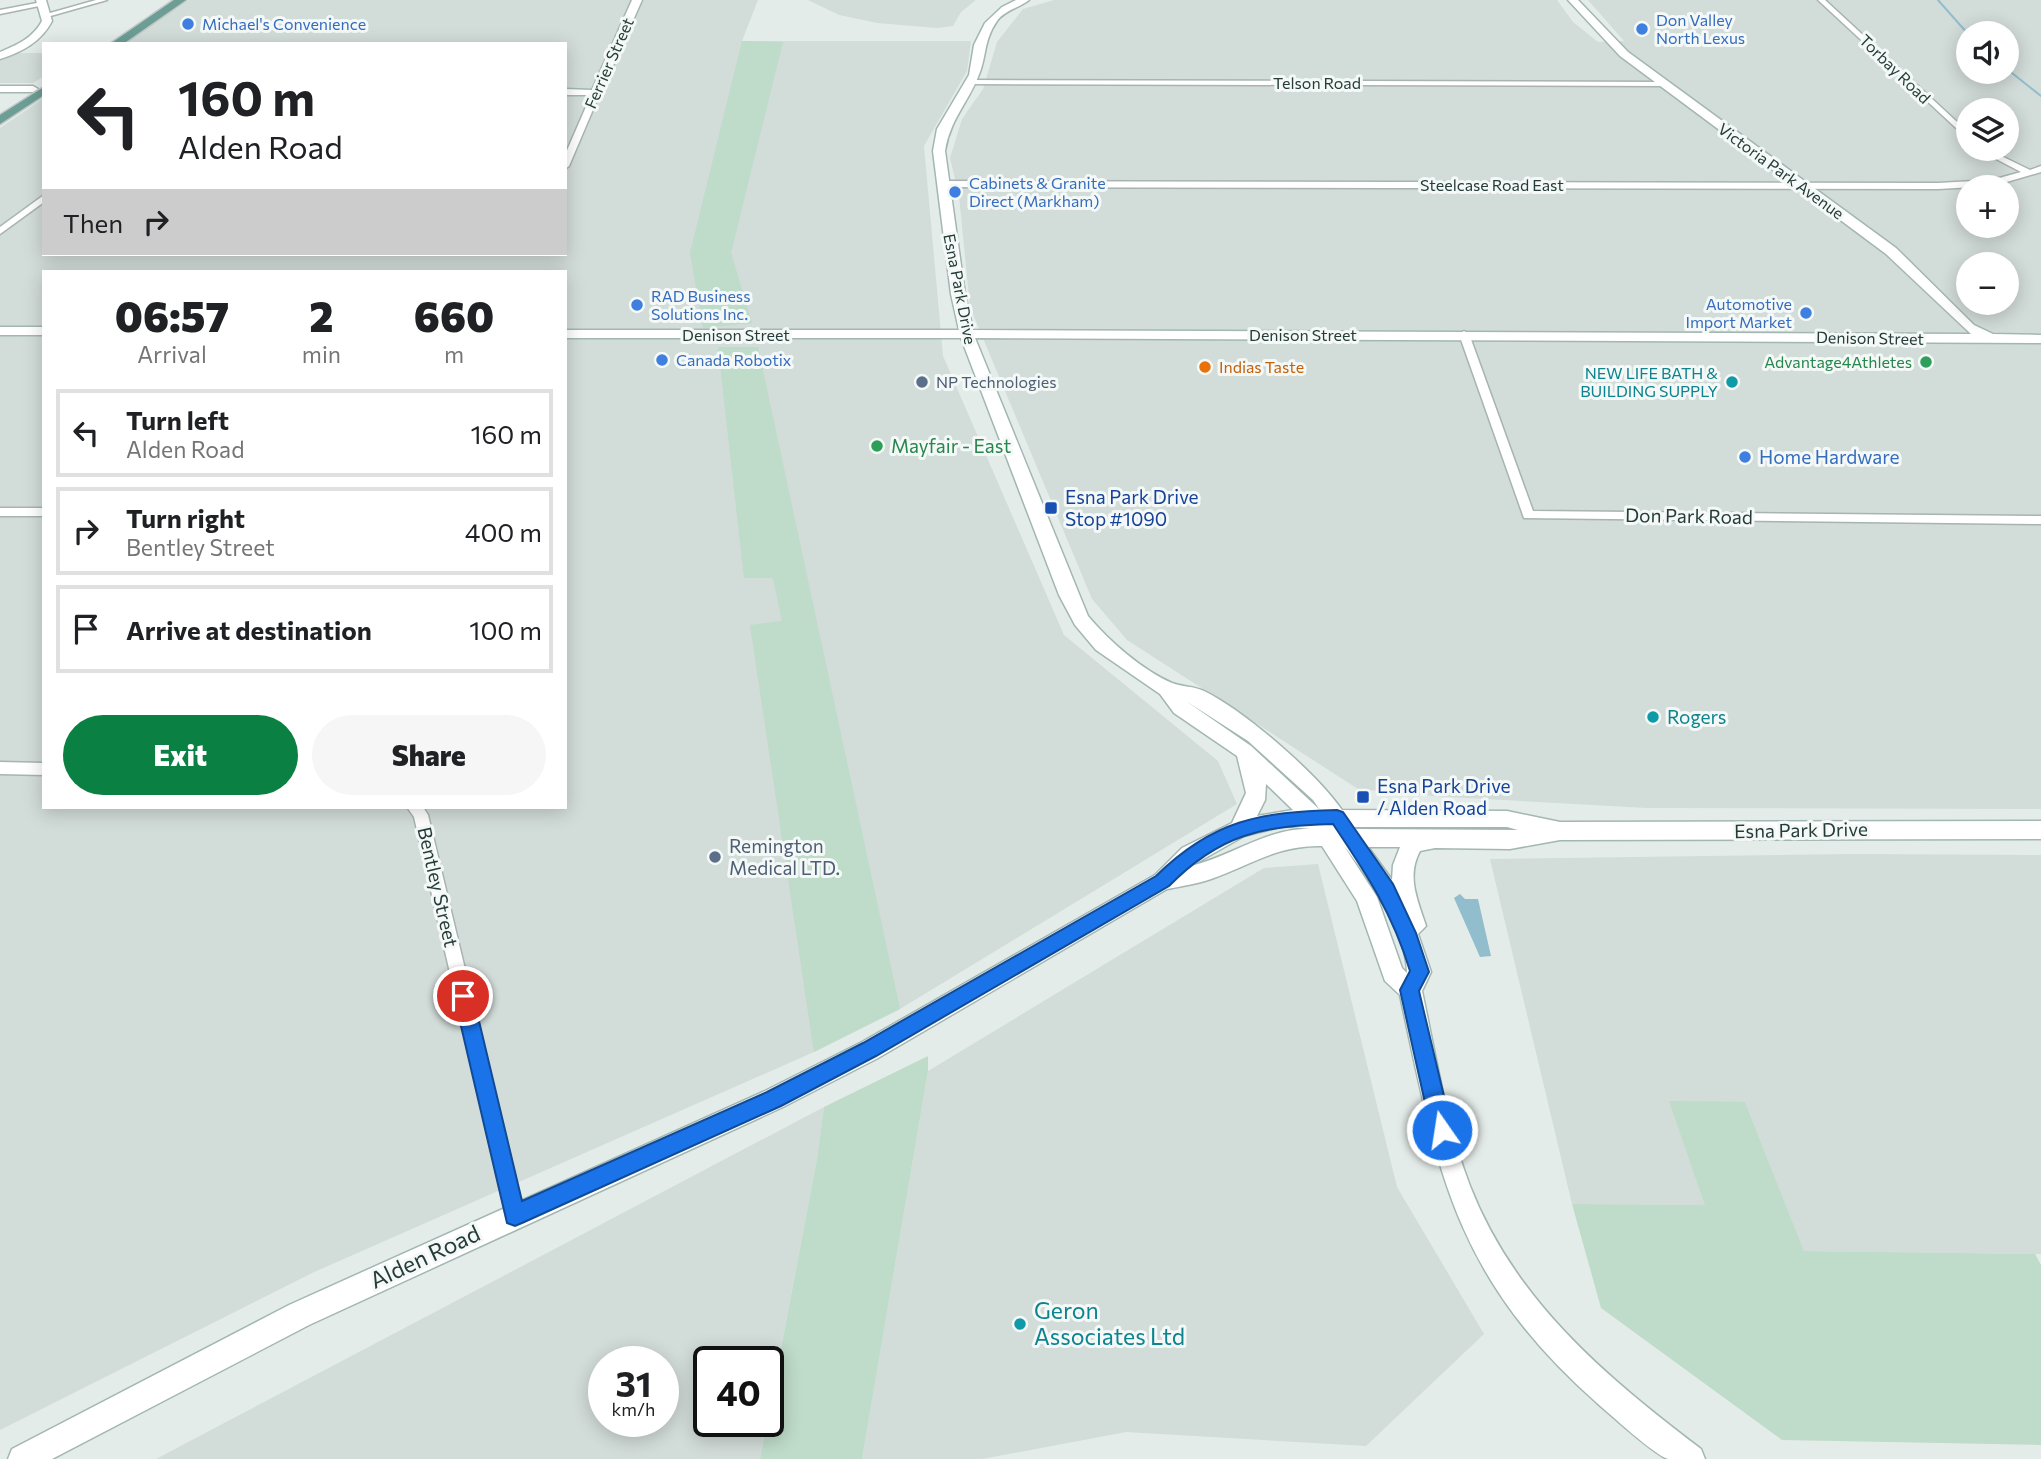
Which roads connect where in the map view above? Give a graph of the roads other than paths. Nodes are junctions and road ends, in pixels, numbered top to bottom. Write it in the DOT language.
graph roads {
  1 [pos="104,0"];
  2 [pos="168,0"];
  3 [pos="181,0"];
  4 [pos="637,0"];
  5 [pos="1024,0"];
  6 [pos="1573,0"];
  7 [pos="1821,0"];
  8 [pos="41,2"];
  9 [pos="0,12"];
  10 [pos="47,15"];
  11 [pos="120,38"];
  12 [pos="0,56"];
  13 [pos="970,82"];
  14 [pos="1663,83"];
  15 [pos="41,88"];
  16 [pos="0,89"];
  17 [pos="567,92"];
  18 [pos="596,93"];
  19 [pos="0,110"];
  20 [pos="0,120"];
  21 [pos="1956,126"];
  22 [pos="567,161"];
  23 [pos="2006,161"];
  24 [pos="2041,169"];
  25 [pos="2030,173"];
  26 [pos="942,184"];
  27 [pos="1801,186"];
  28 [pos="42,200"];
  29 [pos="0,231"];
  30 [pos="0,331"];
  31 [pos="42,331"];
  32 [pos="567,334"];
  33 [pos="1464,334"];
  34 [pos="967,336"];
  35 [pos="1990,339"];
  36 [pos="2041,339"];
  37 [pos="0,512"];
  38 [pos="42,512"];
  39 [pos="2041,520"];
  40 [pos="1167,690"];
  41 [pos="1244,751"];
  42 [pos="0,768"];
  43 [pos="42,769"];
  44 [pos="416,809"];
  45 [pos="1314,817"];
  46 [pos="1239,829"];
  47 [pos="1339,830"];
  48 [pos="2041,830"];
  49 [pos="1560,831"];
  50 [pos="1440,838"];
  51 [pos="1163,881"];
  52 [pos="1415,981"];
  53 [pos="515,1215"];
  54 [pos="22,1459"];
  55 [pos="1691,1459"];
  1 -- 10 [label="street"];
  2 -- 11 [label="main road"];
  3 -- 11 [label="main road"];
  4 -- 18 [label="street, Ferrier Street"];
  5 -- 13 [label="street, Esna Park Drive"];
  6 -- 14 [label="street, Victoria Park Avenue"];
  7 -- 21 [label="street, Torbay Road"];
  8 -- 9 [label="street"];
  8 -- 10 [label="street"];
  10 -- 12 [label="street"];
  13 -- 14 [label="street, Telson Road"];
  13 -- 26 [label="street, Esna Park Drive"];
  14 -- 27 [label="street, Victoria Park Avenue"];
  15 -- 16 [label="street"];
  15 -- 19 [label="main road"];
  15 -- 20 [label="main road"];
  17 -- 18 [label="street"];
  18 -- 22 [label="street, Ferrier Street"];
  23 -- 25 [label="street"];
  24 -- 25 [label="street, Steelcase Road East"];
  25 -- 27 [label="street, Steelcase Road East"];
  26 -- 27 [label="street, Steelcase Road East"];
  26 -- 34 [label="street, Esna Park Drive"];
  27 -- 35 [label="street, Victoria Park Avenue"];
  28 -- 29 [label="street"];
  30 -- 31 [label="street"];
  32 -- 34 [label="street, Denison Street"];
  33 -- 34 [label="street, Denison Street"];
  33 -- 35 [label="street, Denison Street"];
  33 -- 39 [label="street, Don Park Road"];
  34 -- 40 [label="street, Esna Park Drive"];
  35 -- 36 [label="street, Denison Street"];
  37 -- 38 [label="street"];
  40 -- 41 [label="street, Esna Park Drive"];
  40 -- 47 [label="street, Esna Park Drive"];
  41 -- 45 [label="street, Esna Park Drive"];
  41 -- 46 [label="street"];
  42 -- 43 [label="street"];
  44 -- 53 [label="street, Bentley Street"];
  45 -- 46 [label="street, Alden Road"];
  45 -- 47 [label="street, Esna Park Drive"];
  46 -- 51 [label="street, Alden Road"];
  47 -- 49 [label="street, Esna Park Drive"];
  47 -- 50 [label="street, Esna Park Drive"];
  47 -- 51 [label="street, Alden Road"];
  47 -- 52 [label="street"];
  48 -- 49 [label="street, Esna Park Drive"];
  49 -- 50 [label="street, Esna Park Drive"];
  50 -- 52 [label="street"];
  51 -- 53 [label="street, Alden Road"];
  52 -- 55 [label="street"];
  53 -- 54 [label="street, Alden Road"];
}
